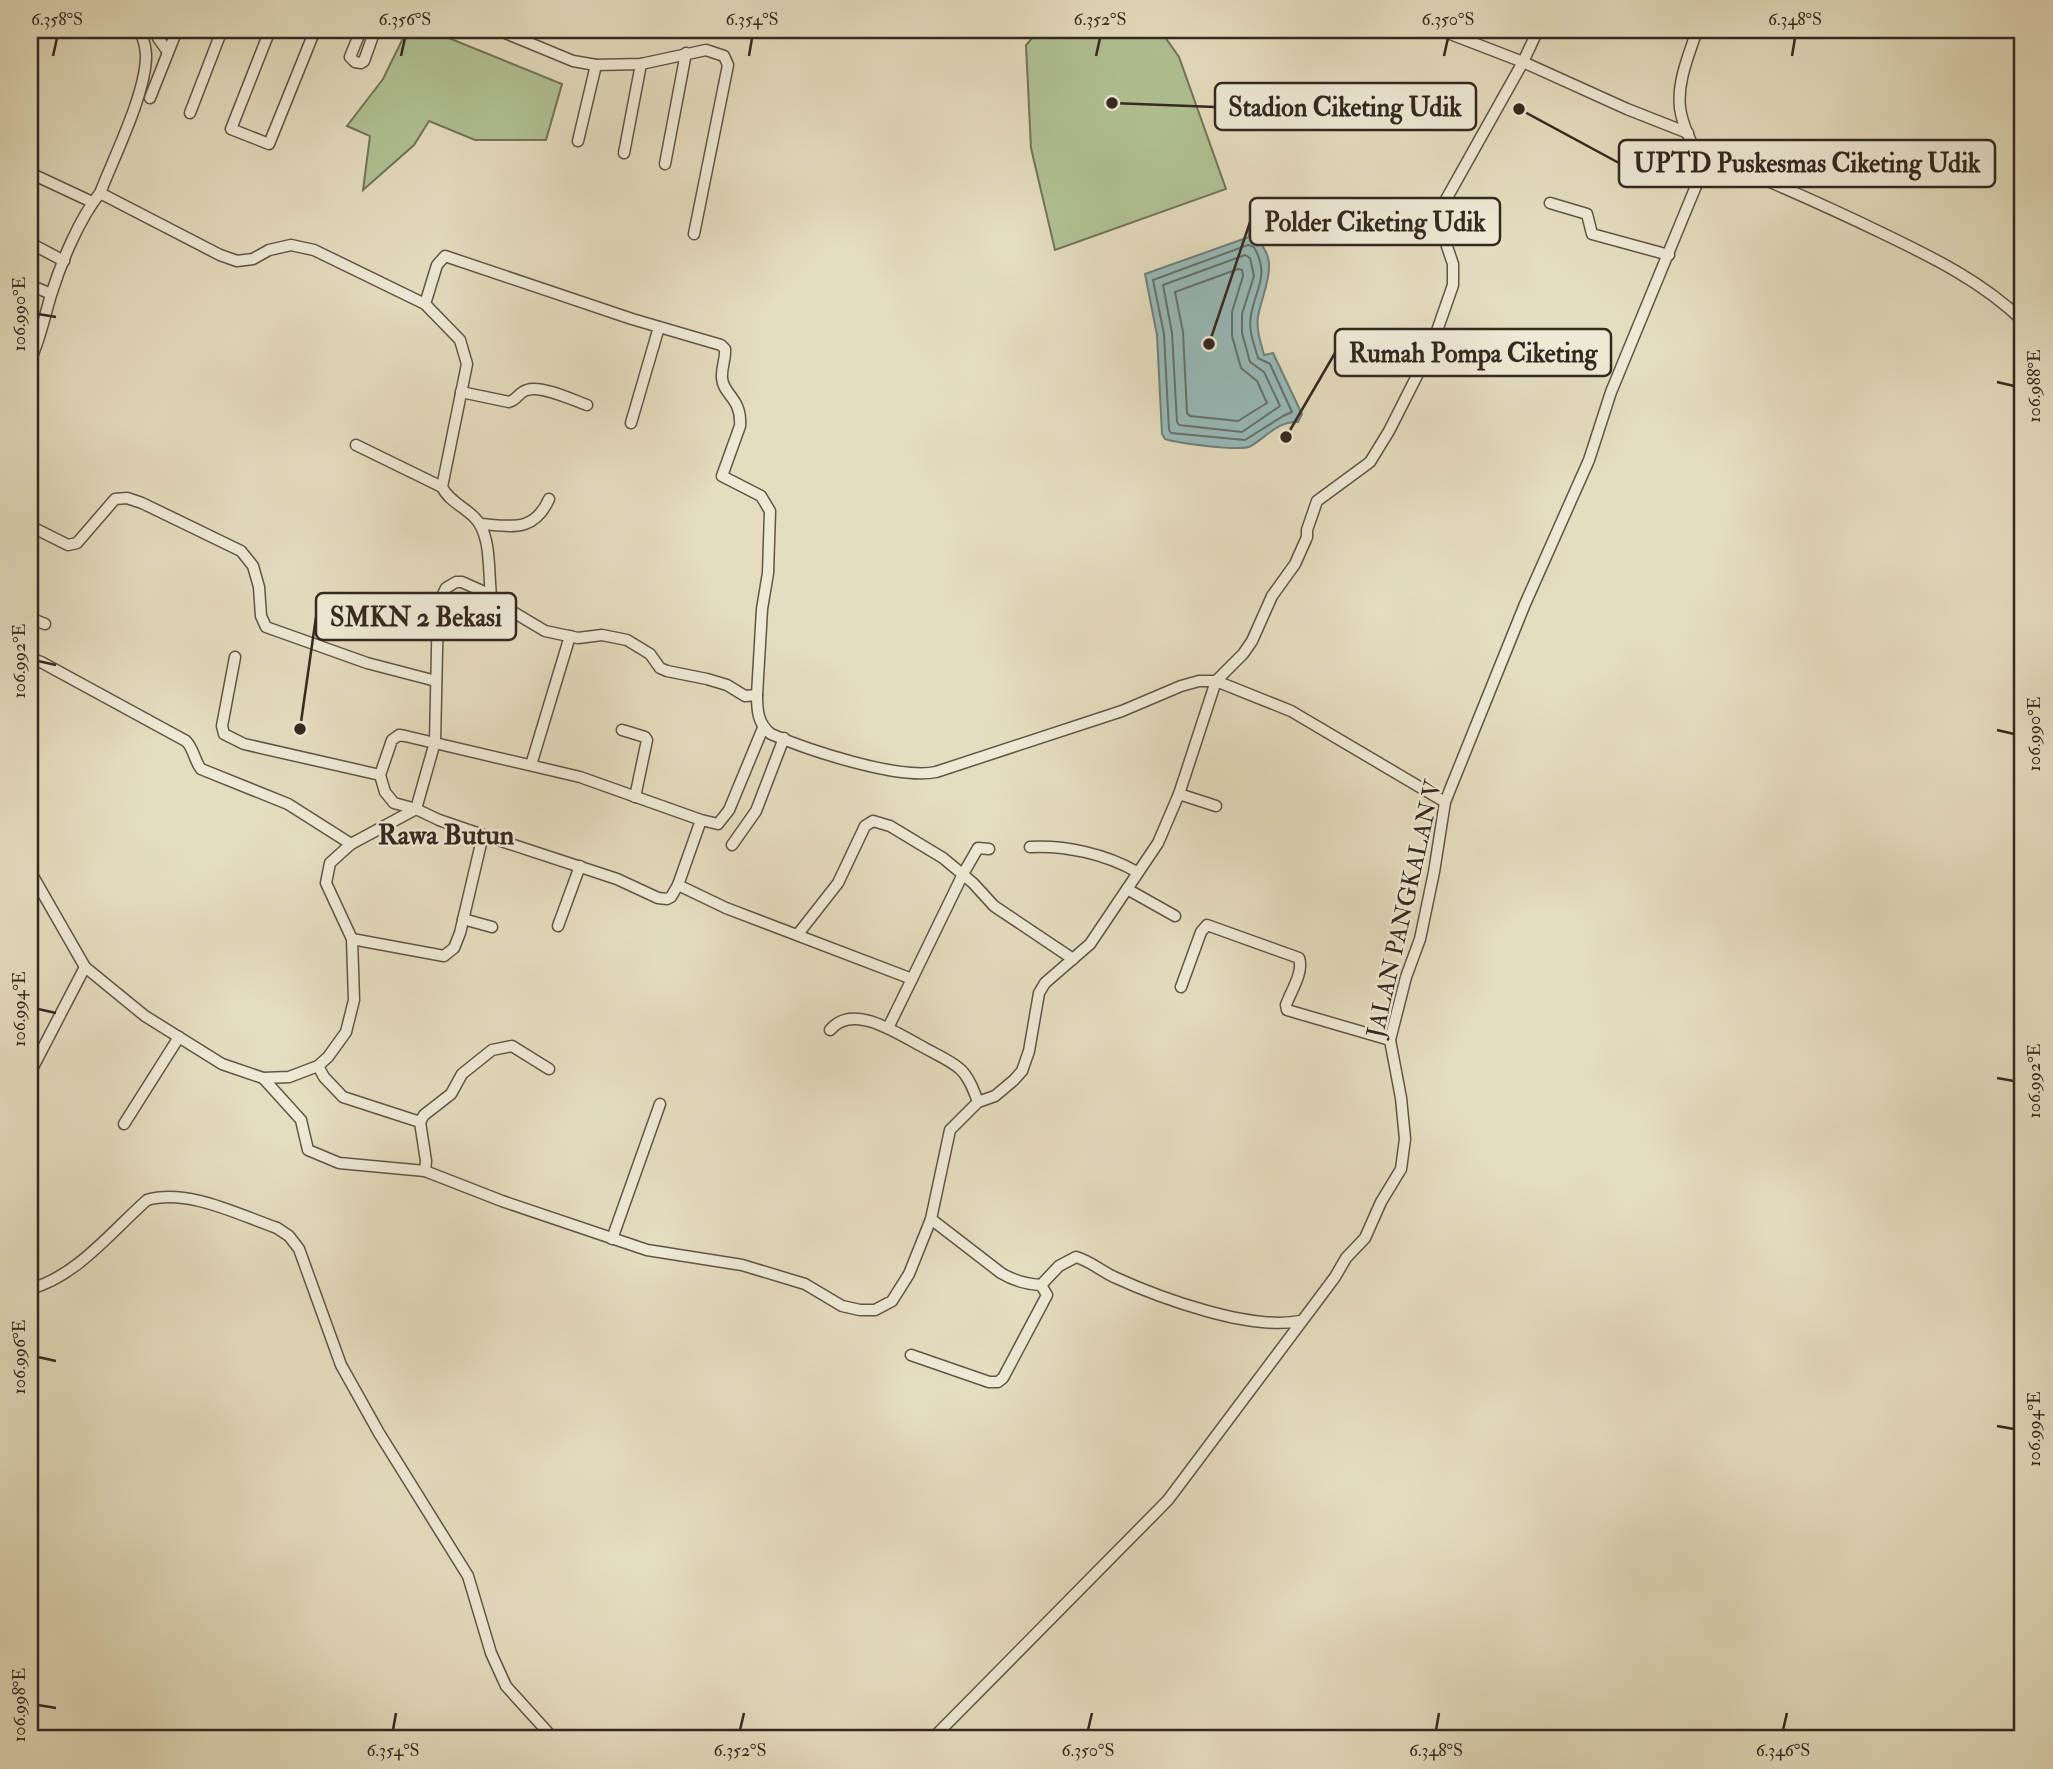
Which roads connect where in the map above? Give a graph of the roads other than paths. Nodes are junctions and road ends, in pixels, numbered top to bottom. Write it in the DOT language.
graph roads {
  1 [pos="140,30"];
  2 [pos="155,30"];
  3 [pos="177,30"];
  4 [pos="222,30"];
  5 [pos="270,30"];
  6 [pos="315,30"];
  7 [pos="361,30"];
  8 [pos="375,30"];
  9 [pos="498,30"];
  10 [pos="1440,30"];
  11 [pos="1538,30"];
  12 [pos="1697,30"];
  13 [pos="168,52"];
  14 [pos="686,53"];
  15 [pos="1524,62"];
  16 [pos="641,64"];
  17 [pos="596,65"];
  18 [pos="150,98"];
  19 [pos="190,113"];
  20 [pos="1688,133"];
  21 [pos="578,141"];
  22 [pos="1694,150"];
  23 [pos="624,153"];
  24 [pos="665,164"];
  25 [pos="30,173"];
  26 [pos="100,192"];
  27 [pos="92,202"];
  28 [pos="1550,203"];
  29 [pos="694,234"];
  30 [pos="30,243"];
  31 [pos="1669,255"];
  32 [pos="64,261"];
  33 [pos="30,285"];
  34 [pos="51,294"];
  35 [pos="425,304"];
  36 [pos="2023,321"];
  37 [pos="659,327"];
  38 [pos="30,362"];
  39 [pos="461,392"];
  40 [pos="587,405"];
  41 [pos="631,423"];
  42 [pos="356,446"];
  43 [pos="442,487"];
  44 [pos="549,499"];
  45 [pos="480,524"];
  46 [pos="30,526"];
  47 [pos="491,596"];
  48 [pos="30,618"];
  49 [pos="45,624"];
  50 [pos="570,636"];
  51 [pos="235,657"];
  52 [pos="30,658"];
  53 [pos="436,681"];
  54 [pos="1216,681"];
  55 [pos="757,695"];
  56 [pos="763,728"];
  57 [pos="622,730"];
  58 [pos="784,738"];
  59 [pos="435,742"];
  60 [pos="531,765"];
  61 [pos="380,775"];
  62 [pos="1179,794"];
  63 [pos="635,797"];
  64 [pos="1445,802"];
  65 [pos="1216,806"];
  66 [pos="416,809"];
  67 [pos="729,810"];
  68 [pos="754,814"];
  69 [pos="701,820"];
  70 [pos="483,835"];
  71 [pos="351,844"];
  72 [pos="732,845"];
  73 [pos="1030,847"];
  74 [pos="989,849"];
  75 [pos="580,866"];
  76 [pos="30,871"];
  77 [pos="1137,872"];
  78 [pos="963,874"];
  79 [pos="678,885"];
  80 [pos="1127,889"];
  81 [pos="1175,916"];
  82 [pos="463,919"];
  83 [pos="558,926"];
  84 [pos="492,927"];
  85 [pos="798,934"];
  86 [pos="352,939"];
  87 [pos="1073,959"];
  88 [pos="85,967"];
  89 [pos="912,978"];
  90 [pos="1181,987"];
  91 [pos="888,1028"];
  92 [pos="830,1030"];
  93 [pos="179,1037"];
  94 [pos="1390,1040"];
  95 [pos="318,1066"];
  96 [pos="549,1069"];
  97 [pos="30,1073"];
  98 [pos="263,1078"];
  99 [pos="978,1102"];
  100 [pos="660,1104"];
  101 [pos="420,1122"];
  102 [pos="124,1124"];
  103 [pos="425,1171"];
  104 [pos="932,1219"];
  105 [pos="612,1239"];
  106 [pos="1041,1285"];
  107 [pos="30,1289"];
  108 [pos="1300,1321"];
  109 [pos="911,1355"];
  110 [pos="554,1739"];
  111 [pos="932,1739"];
  1 -- 26 [label="street"];
  2 -- 13 [label="street"];
  3 -- 13 [label="street"];
  4 -- 19 [label="street"];
  5 -- 6 [label="street"];
  7 -- 8 [label="street"];
  9 -- 17 [label="street"];
  10 -- 15 [label="street"];
  11 -- 15 [label="street"];
  12 -- 20 [label="street, JALAN PANGKALAN V"];
  13 -- 18 [label="street"];
  14 -- 16 [label="street"];
  14 -- 24 [label="street"];
  14 -- 29 [label="street"];
  15 -- 20 [label="street"];
  15 -- 54 [label="street"];
  16 -- 17 [label="street"];
  16 -- 23 [label="street"];
  17 -- 21 [label="street"];
  20 -- 22 [label="street, JALAN PANGKALAN V"];
  22 -- 31 [label="street, JALAN PANGKALAN V"];
  22 -- 36 [label="street"];
  25 -- 27 [label="street"];
  26 -- 27 [label="street"];
  26 -- 35 [label="street"];
  27 -- 32 [label="street"];
  28 -- 31 [label="street"];
  30 -- 32 [label="street"];
  31 -- 64 [label="street, JALAN PANGKALAN V"];
  32 -- 34 [label="street"];
  33 -- 34 [label="street"];
  34 -- 38 [label="street"];
  35 -- 37 [label="street"];
  35 -- 39 [label="street"];
  37 -- 41 [label="street"];
  37 -- 55 [label="street"];
  39 -- 40 [label="street"];
  39 -- 43 [label="street"];
  42 -- 43 [label="street"];
  43 -- 45 [label="street"];
  44 -- 45 [label="street"];
  45 -- 47 [label="street"];
  46 -- 53 [label="street"];
  47 -- 50 [label="street"];
  47 -- 53 [label="street"];
  48 -- 49 [label="street"];
  50 -- 55 [label="street"];
  50 -- 60 [label="street"];
  51 -- 61 [label="street"];
  52 -- 71 [label="street"];
  53 -- 59 [label="street"];
  54 -- 58 [label="street"];
  54 -- 62 [label="street"];
  54 -- 64 [label="street"];
  55 -- 56 [label="street"];
  56 -- 58 [label="street"];
  56 -- 67 [label="street"];
  57 -- 63 [label="street"];
  58 -- 68 [label="street"];
  59 -- 60 [label="street"];
  59 -- 61 [label="street"];
  59 -- 66 [label="street"];
  60 -- 63 [label="street"];
  61 -- 66 [label="street"];
  62 -- 65 [label="street"];
  62 -- 77 [label="street"];
  63 -- 69 [label="street"];
  64 -- 94 [label="street, JALAN PANGKALAN V"];
  66 -- 70 [label="street"];
  66 -- 71 [label="street"];
  67 -- 68 [label="street"];
  67 -- 69 [label="street"];
  68 -- 72 [label="street"];
  69 -- 79 [label="street"];
  70 -- 75 [label="street"];
  70 -- 82 [label="street"];
  71 -- 86 [label="street"];
  73 -- 77 [label="street"];
  74 -- 78 [label="street"];
  75 -- 79 [label="street"];
  75 -- 83 [label="street"];
  76 -- 88 [label="street"];
  77 -- 80 [label="street"];
  78 -- 85 [label="street"];
  78 -- 87 [label="street"];
  78 -- 89 [label="street"];
  79 -- 85 [label="street"];
  80 -- 81 [label="street"];
  80 -- 87 [label="street"];
  82 -- 84 [label="street"];
  82 -- 86 [label="street"];
  85 -- 89 [label="street"];
  86 -- 95 [label="street"];
  87 -- 99 [label="street"];
  88 -- 93 [label="street"];
  88 -- 97 [label="street"];
  89 -- 91 [label="street"];
  90 -- 94 [label="street"];
  91 -- 92 [label="street"];
  91 -- 99 [label="street"];
  93 -- 98 [label="street"];
  93 -- 102 [label="street"];
  94 -- 108 [label="street, JALAN PANGKALAN V"];
  95 -- 98 [label="street"];
  95 -- 101 [label="street"];
  96 -- 101 [label="street"];
  98 -- 103 [label="street"];
  99 -- 104 [label="street"];
  100 -- 105 [label="street"];
  101 -- 103 [label="street"];
  103 -- 105 [label="street"];
  104 -- 105 [label="street"];
  104 -- 106 [label="street"];
  106 -- 108 [label="street"];
  106 -- 109 [label="street"];
  107 -- 110 [label="street"];
  108 -- 111 [label="street, JALAN PANGKALAN V"];
}
